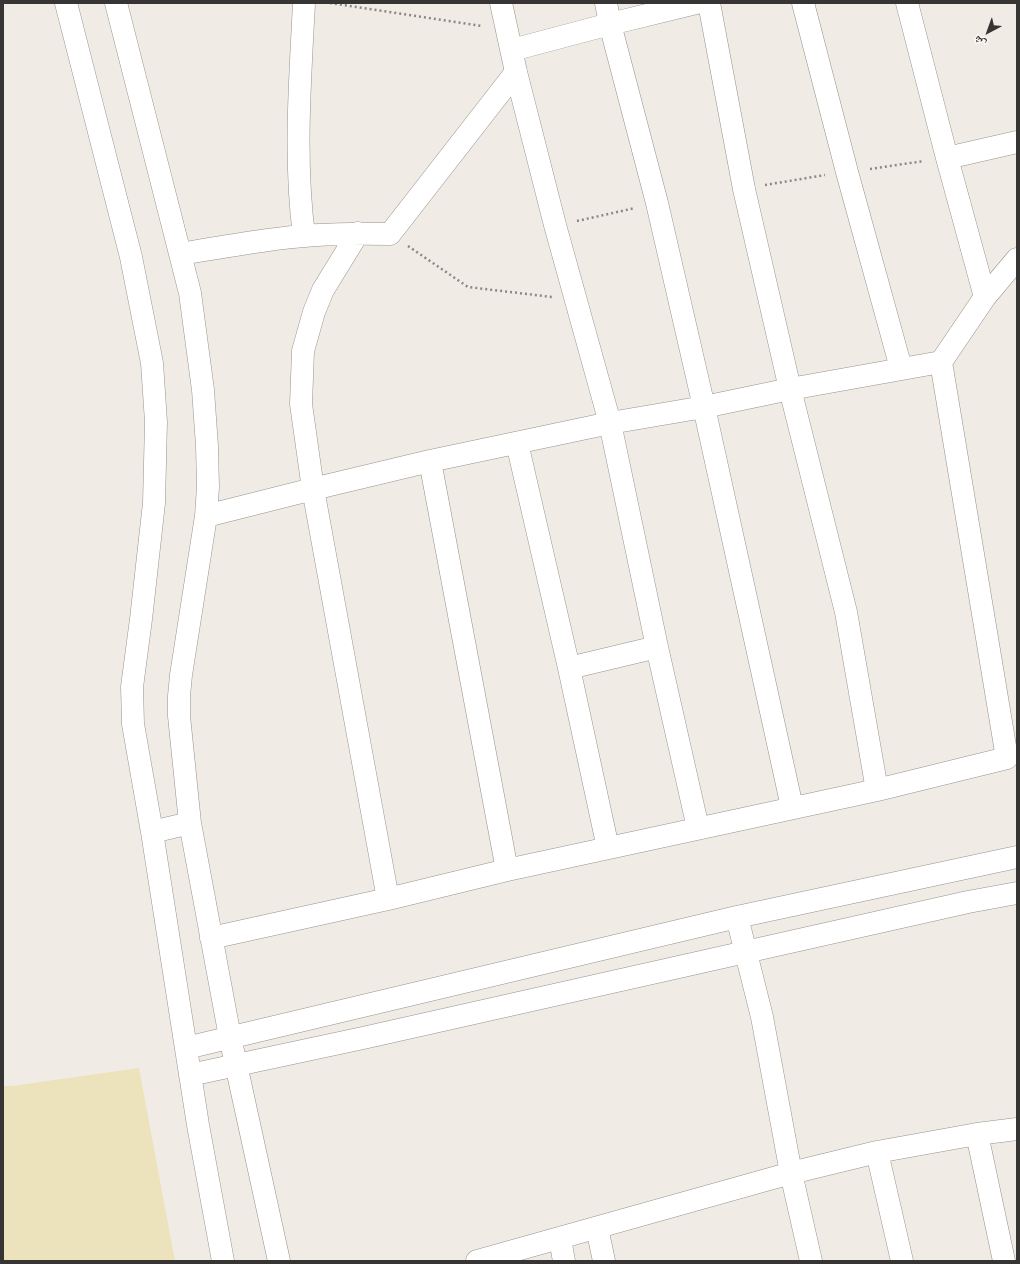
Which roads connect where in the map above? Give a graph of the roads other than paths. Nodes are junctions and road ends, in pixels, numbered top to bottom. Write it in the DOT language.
graph roads {
  1 [pos="66,3"];
  2 [pos="116,3"];
  3 [pos="304,3"];
  4 [pos="501,3"];
  5 [pos="696,3"];
  6 [pos="710,3"];
  7 [pos="803,3"];
  8 [pos="906,3"];
  9 [pos="608,13"];
  10 [pos="512,50"];
  11 [pos="516,72"];
  12 [pos="1017,142"];
  13 [pos="947,158"];
  14 [pos="358,233"];
  15 [pos="304,236"];
  16 [pos="180,254"];
  17 [pos="1017,259"];
  18 [pos="985,297"];
  19 [pos="941,362"];
  20 [pos="901,368"];
  21 [pos="790,389"];
  22 [pos="704,407"];
  23 [pos="610,422"];
  24 [pos="517,443"];
  25 [pos="430,462"];
  26 [pos="313,489"];
  27 [pos="206,516"];
  28 [pos="657,647"];
  29 [pos="569,668"];
  30 [pos="1012,761"];
  31 [pos="877,790"];
  32 [pos="792,808"];
  33 [pos="190,823"];
  34 [pos="698,828"];
  35 [pos="152,832"];
  36 [pos="608,848"];
  37 [pos="1017,858"];
  38 [pos="507,870"];
  39 [pos="1017,893"];
  40 [pos="388,899"];
  41 [pos="737,917"];
  42 [pos="212,938"];
  43 [pos="746,952"];
  44 [pos="230,1037"];
  45 [pos="186,1048"];
  46 [pos="236,1065"];
  47 [pos="190,1074"];
  48 [pos="1017,1129"];
  49 [pos="977,1134"];
  50 [pos="877,1152"];
  51 [pos="791,1173"];
  52 [pos="597,1228"];
  53 [pos="560,1239"];
  54 [pos="223,1261"];
  55 [pos="279,1261"];
  56 [pos="476,1261"];
  57 [pos="564,1261"];
  58 [pos="604,1261"];
  59 [pos="811,1261"];
  60 [pos="902,1261"];
  61 [pos="1004,1261"];
  1 -- 35 [label="street"];
  2 -- 16 [label="street"];
  3 -- 15 [label="street"];
  4 -- 10 [label="street"];
  5 -- 9 [label="street"];
  6 -- 21 [label="street"];
  7 -- 20 [label="street"];
  8 -- 13 [label="street"];
  9 -- 10 [label="street"];
  9 -- 22 [label="street"];
  10 -- 11 [label="street"];
  11 -- 14 [label="street"];
  11 -- 23 [label="street"];
  12 -- 13 [label="street"];
  13 -- 18 [label="street"];
  14 -- 15 [label="street"];
  14 -- 26 [label="street"];
  15 -- 16 [label="street"];
  16 -- 27 [label="street"];
  17 -- 18 [label="street"];
  18 -- 19 [label="street"];
  19 -- 20 [label="street"];
  19 -- 30 [label="street"];
  20 -- 21 [label="street"];
  21 -- 22 [label="street"];
  21 -- 31 [label="street"];
  22 -- 23 [label="street"];
  22 -- 32 [label="street"];
  23 -- 24 [label="street"];
  23 -- 28 [label="street"];
  24 -- 25 [label="street"];
  24 -- 29 [label="street"];
  25 -- 26 [label="street"];
  25 -- 38 [label="street"];
  26 -- 27 [label="street"];
  26 -- 40 [label="street"];
  27 -- 33 [label="street"];
  28 -- 29 [label="street"];
  28 -- 34 [label="street"];
  29 -- 36 [label="street"];
  30 -- 31 [label="street"];
  31 -- 32 [label="street"];
  32 -- 34 [label="street"];
  33 -- 35 [label="street"];
  33 -- 42 [label="street"];
  34 -- 36 [label="street"];
  35 -- 45 [label="street"];
  36 -- 38 [label="street"];
  37 -- 41 [label="street"];
  38 -- 40 [label="street"];
  39 -- 43 [label="street"];
  40 -- 42 [label="street"];
  41 -- 43 [label="street"];
  41 -- 44 [label="street"];
  42 -- 44 [label="street"];
  43 -- 46 [label="street"];
  43 -- 51 [label="street"];
  44 -- 45 [label="street"];
  44 -- 46 [label="street"];
  45 -- 47 [label="street"];
  46 -- 47 [label="street"];
  46 -- 55 [label="street"];
  47 -- 54 [label="street"];
  48 -- 49 [label="street"];
  49 -- 50 [label="street"];
  49 -- 61 [label="street"];
  50 -- 51 [label="street"];
  50 -- 60 [label="street"];
  51 -- 52 [label="street"];
  51 -- 59 [label="street"];
  52 -- 53 [label="street"];
  52 -- 58 [label="street"];
  53 -- 56 [label="street"];
  53 -- 57 [label="street"];
}
